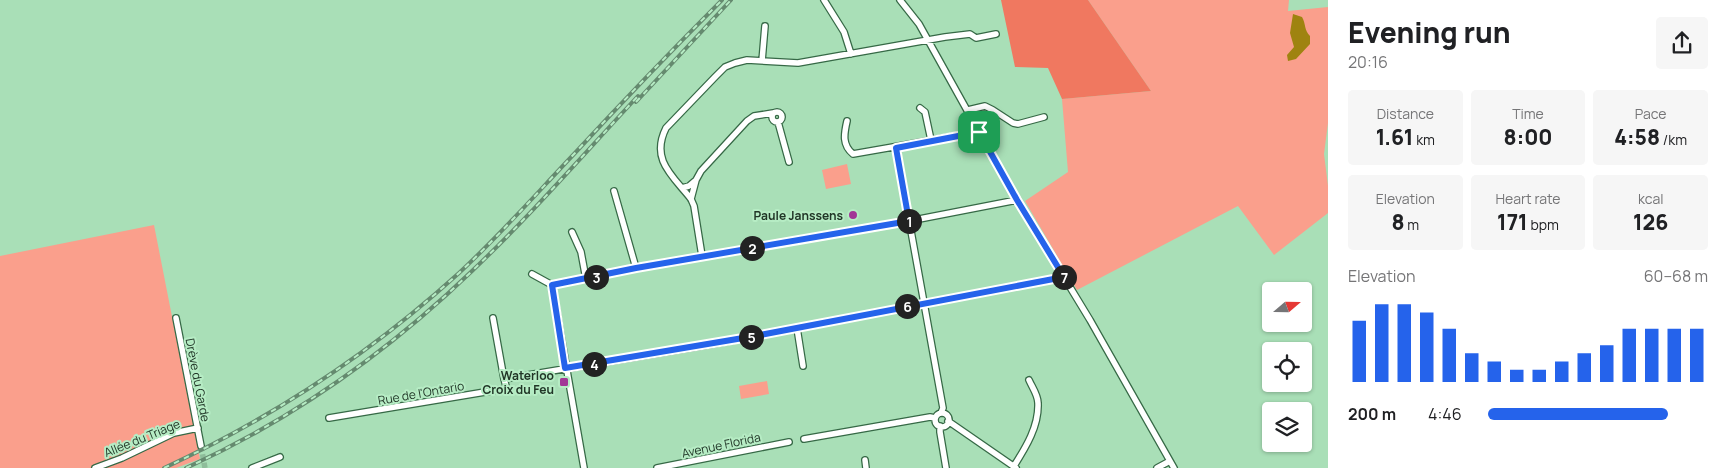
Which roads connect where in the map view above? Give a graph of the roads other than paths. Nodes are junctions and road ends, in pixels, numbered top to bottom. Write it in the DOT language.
graph roads {
  1 [pos="824,0"];
  2 [pos="900,0"];
  3 [pos="765,26"];
  4 [pos="996,34"];
  5 [pos="928,41"];
  6 [pos="851,54"];
  7 [pos="762,61"];
  8 [pos="920,108"];
  9 [pos="968,110"];
  10 [pos="1044,117"];
  11 [pos="847,121"];
  12 [pos="979,132"];
  13 [pos="931,140"];
  14 [pos="896,148"];
  15 [pos="789,162"];
  16 [pos="696,180"];
  17 [pos="682,188"];
  18 [pos="614,191"];
  19 [pos="691,199"];
  20 [pos="1017,200"];
  21 [pos="909,221"];
  22 [pos="572,232"];
  23 [pos="702,256"];
  24 [pos="636,268"];
  25 [pos="532,274"];
  26 [pos="1064,277"];
  27 [pos="586,279"];
  28 [pos="552,285"];
  29 [pos="924,303"];
  30 [pos="176,318"];
  31 [pos="493,318"];
  32 [pos="797,328"];
  33 [pos="803,366"];
  34 [pos="565,368"];
  35 [pos="504,379"];
  36 [pos="1029,380"];
  37 [pos="941,413"];
  38 [pos="329,418"];
  39 [pos="935,418"];
  40 [pos="948,422"];
  41 [pos="940,426"];
  42 [pos="198,428"];
  43 [pos="804,439"];
  44 [pos="789,442"];
  45 [pos="201,446"];
  46 [pos="280,457"];
  47 [pos="865,460"];
  48 [pos="1170,461"];
  49 [pos="1015,467"];
  50 [pos="95,468"];
  51 [pos="252,468"];
  52 [pos="584,468"];
  53 [pos="657,468"];
  54 [pos="866,468"];
  55 [pos="946,468"];
  56 [pos="1157,468"];
  57 [pos="1174,468"];
  1 -- 6 [label="street"];
  2 -- 5 [label="street"];
  3 -- 7 [label="street"];
  4 -- 5 [label="street"];
  5 -- 6 [label="street"];
  5 -- 9 [label="street"];
  6 -- 7 [label="street"];
  7 -- 17 [label="street"];
  8 -- 13 [label="street"];
  9 -- 10 [label="street"];
  9 -- 12 [label="street"];
  11 -- 14 [label="street"];
  12 -- 13 [label="street"];
  12 -- 20 [label="street"];
  13 -- 14 [label="street"];
  14 -- 21 [label="street"];
  15 -- 16 [label="street"];
  16 -- 17 [label="street"];
  16 -- 19 [label="street"];
  17 -- 19 [label="street"];
  18 -- 24 [label="street"];
  19 -- 23 [label="street"];
  20 -- 21 [label="street"];
  20 -- 26 [label="street"];
  21 -- 23 [label="street"];
  21 -- 29 [label="street"];
  22 -- 27 [label="street"];
  23 -- 24 [label="street"];
  24 -- 27 [label="street"];
  25 -- 28 [label="street"];
  26 -- 29 [label="street"];
  26 -- 48 [label="street"];
  27 -- 28 [label="street"];
  28 -- 34 [label="street"];
  29 -- 32 [label="street"];
  29 -- 37 [label="street"];
  30 -- 42 [label="street, Drève du Garde"];
  31 -- 35 [label="street"];
  32 -- 33 [label="street"];
  32 -- 34 [label="street"];
  34 -- 35 [label="street"];
  34 -- 52 [label="street"];
  35 -- 38 [label="street, Rue de l'Ontario"];
  36 -- 49 [label="street"];
  37 -- 39 [label="street"];
  37 -- 40 [label="street"];
  39 -- 41 [label="street"];
  39 -- 43 [label="street"];
  40 -- 41 [label="street"];
  40 -- 49 [label="street"];
  41 -- 55 [label="street"];
  42 -- 45 [label="street, Drève du Garde"];
  42 -- 50 [label="street, Allée du Triage"];
  44 -- 53 [label="street, Avenue Florida"];
  46 -- 51 [label="street"];
  47 -- 54 [label="street"];
  48 -- 56 [label="street"];
  48 -- 57 [label="street"];
}
